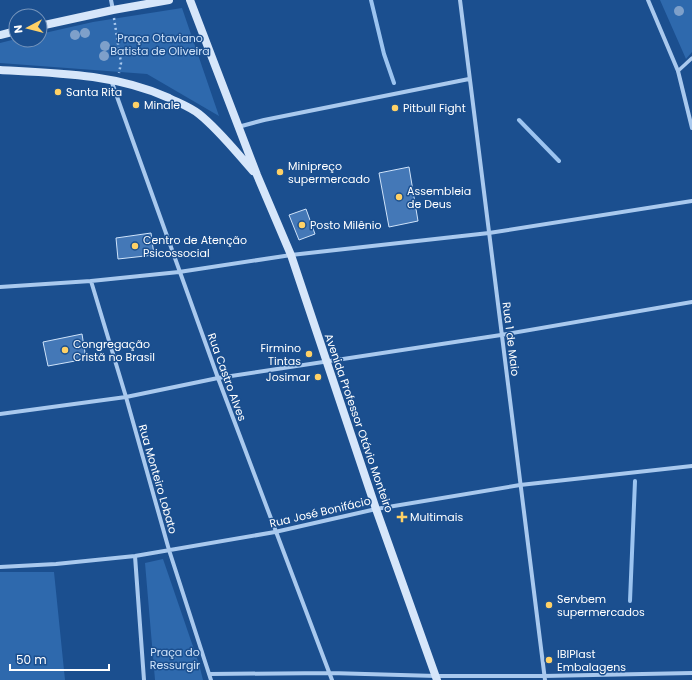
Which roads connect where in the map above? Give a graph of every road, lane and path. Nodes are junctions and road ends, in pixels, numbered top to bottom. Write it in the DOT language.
graph roads {
  1 [pos="111,0"];
  2 [pos="169,0"];
  3 [pos="190,0"];
  4 [pos="460,0"];
  5 [pos="648,0"];
  6 [pos="113,10"];
  7 [pos="48,24"];
  8 [pos="692,58"];
  9 [pos="0,70"];
  10 [pos="678,71"];
  11 [pos="470,79"];
  12 [pos="114,80"];
  13 [pos="238,127"];
  14 [pos="692,128"];
  15 [pos="257,175"];
  16 [pos="692,201"];
  17 [pos="489,233"];
  18 [pos="291,255"];
  19 [pos="179,272"];
  20 [pos="91,281"];
  21 [pos="0,287"];
  22 [pos="692,302"];
  23 [pos="501,335"];
  24 [pos="326,362"];
  25 [pos="218,378"];
  26 [pos="126,397"];
  27 [pos="0,414"];
  28 [pos="692,466"];
  29 [pos="520,485"];
  30 [pos="376,509"];
  31 [pos="275,532"];
  32 [pos="169,550"];
  33 [pos="135,556"];
  34 [pos="0,567"];
  35 [pos="330,673"];
  36 [pos="692,673"];
  37 [pos="210,674"];
  38 [pos="437,678"];
  39 [pos="544,678"];
  40 [pos="144,680"];
  41 [pos="211,680"];
  42 [pos="332,680"];
  1 -- 6 [label="street"];
  2 -- 6 [label="main road"];
  3 -- 13 [label="main road, Avenida Professor Otávio Monteiro"];
  4 -- 11 [label="street, Rua 1 de Maio"];
  5 -- 10 [label="street"];
  6 -- 7 [label="main road"];
  6 -- 12 [label="path"];
  8 -- 10 [label="street"];
  9 -- 12 [label="main road"];
  10 -- 14 [label="street"];
  11 -- 13 [label="street"];
  11 -- 17 [label="street, Rua 1 de Maio"];
  12 -- 15 [label="main road"];
  12 -- 19 [label="street, Rua Castro Alves"];
  13 -- 15 [label="main road, Avenida Professor Otávio Monteiro"];
  15 -- 18 [label="main road, Avenida Professor Otávio Monteiro"];
  16 -- 17 [label="street"];
  17 -- 18 [label="street"];
  17 -- 23 [label="street, Rua 1 de Maio"];
  18 -- 19 [label="street"];
  18 -- 24 [label="main road, Avenida Professor Otávio Monteiro"];
  19 -- 20 [label="street"];
  19 -- 25 [label="street, Rua Castro Alves"];
  20 -- 21 [label="street"];
  20 -- 26 [label="street, Rua Monteiro Lobato"];
  22 -- 23 [label="street"];
  23 -- 24 [label="street"];
  23 -- 29 [label="street, Rua 1 de Maio"];
  24 -- 25 [label="street"];
  24 -- 30 [label="main road, Avenida Professor Otávio Monteiro"];
  25 -- 26 [label="street"];
  25 -- 31 [label="street, Rua Castro Alves"];
  26 -- 27 [label="street"];
  26 -- 32 [label="street, Rua Monteiro Lobato"];
  28 -- 29 [label="street, Rua José Bonifácio"];
  29 -- 30 [label="street, Rua José Bonifácio"];
  29 -- 39 [label="street, Rua 1 de Maio"];
  30 -- 31 [label="street, Rua José Bonifácio"];
  30 -- 38 [label="main road, Avenida Professor Otávio Monteiro"];
  31 -- 32 [label="street, Rua José Bonifácio"];
  31 -- 35 [label="street, Rua Castro Alves"];
  32 -- 33 [label="street, Rua José Bonifácio"];
  32 -- 37 [label="street, Rua Monteiro Lobato"];
  33 -- 34 [label="street, Rua José Bonifácio"];
  33 -- 40 [label="street"];
  35 -- 37 [label="street"];
  35 -- 38 [label="street"];
  35 -- 42 [label="street, Rua Castro Alves"];
  36 -- 39 [label="street"];
  37 -- 41 [label="street, Rua Monteiro Lobato"];
  38 -- 39 [label="street"];
}
